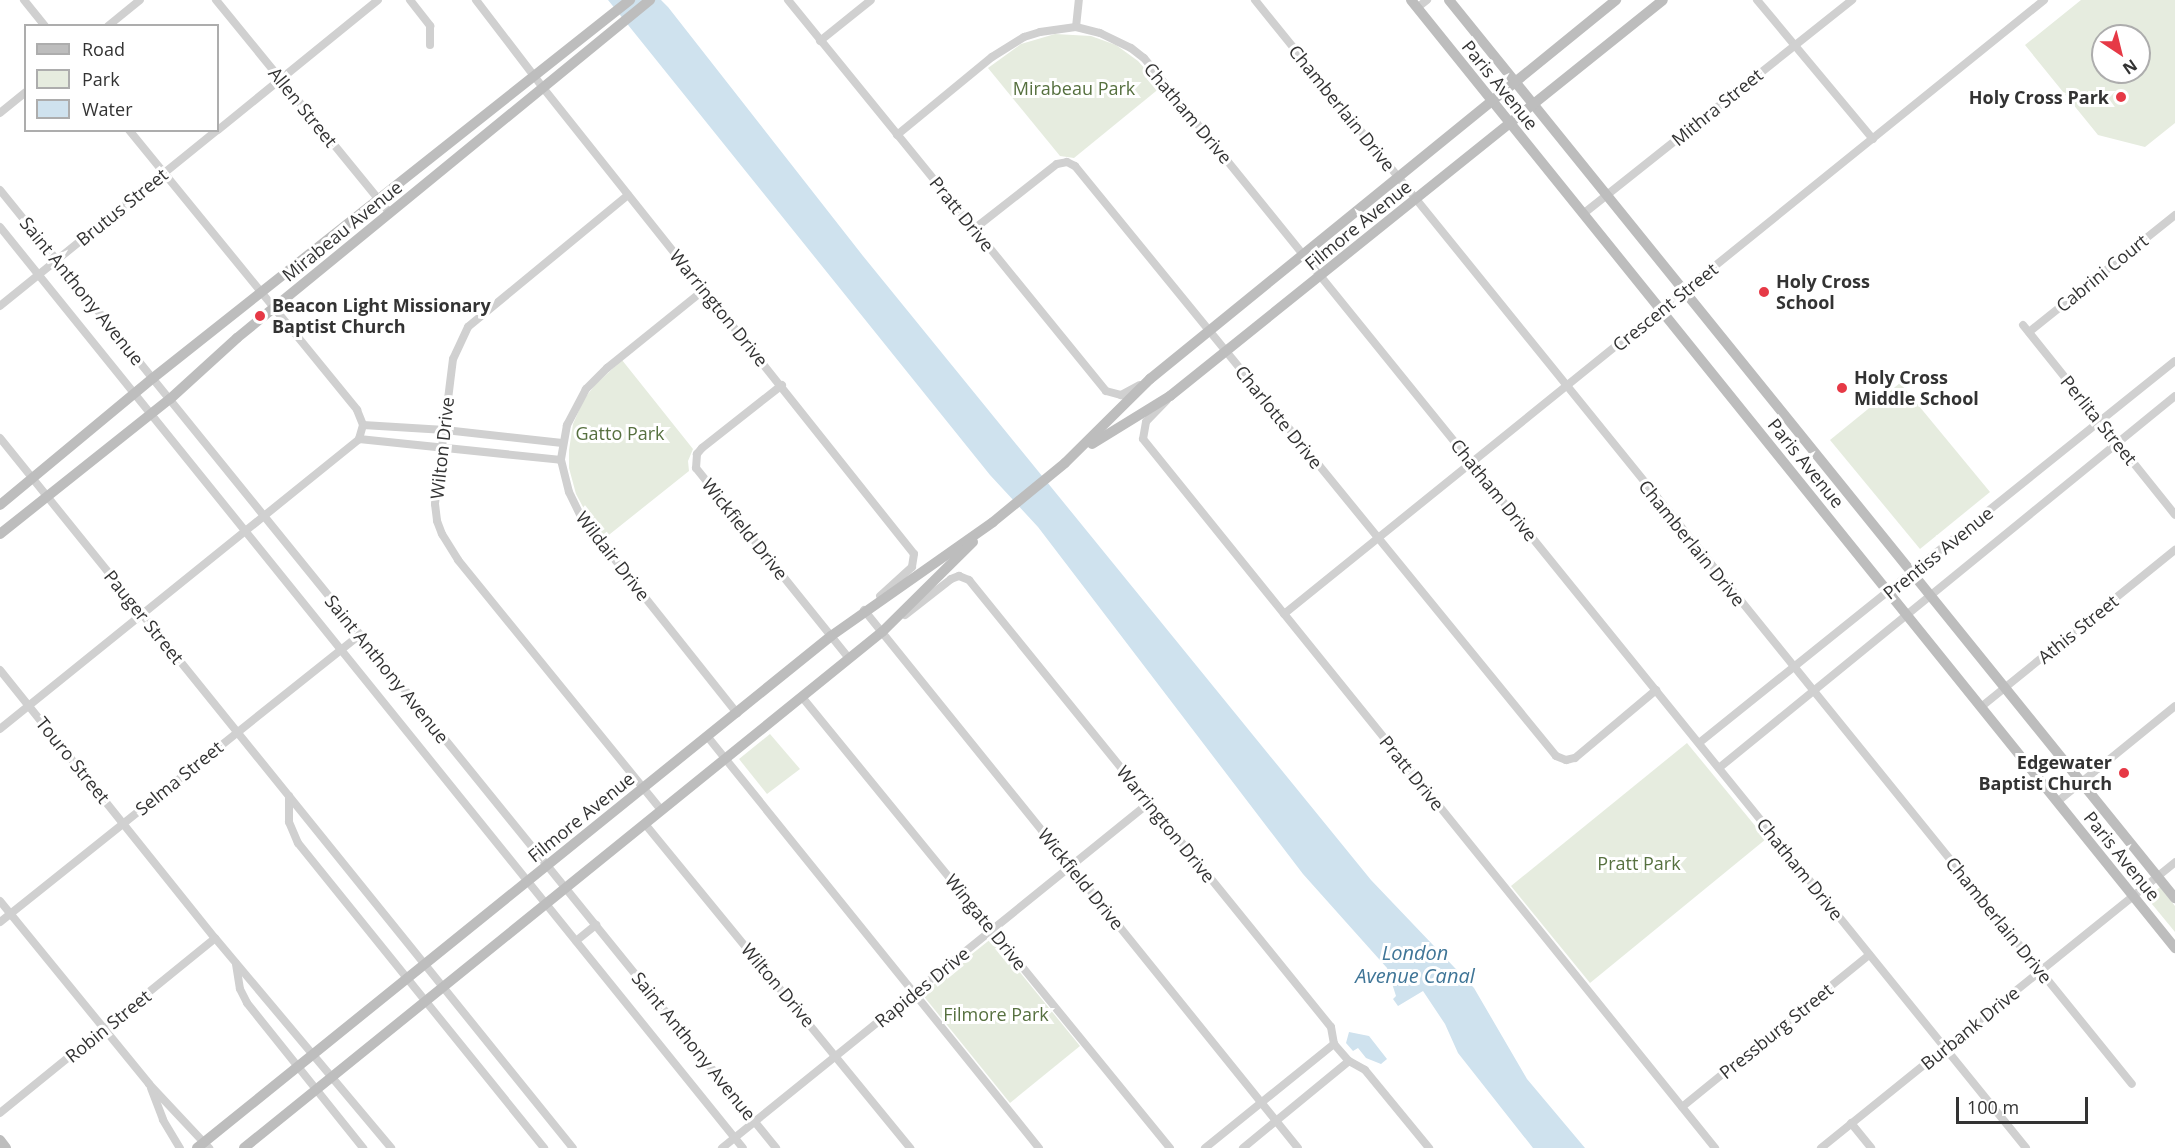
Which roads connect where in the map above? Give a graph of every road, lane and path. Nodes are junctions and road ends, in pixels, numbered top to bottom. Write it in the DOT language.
graph roads {
  1 [pos="24,0"];
  2 [pos="140,0"];
  3 [pos="216,0"];
  4 [pos="378,0"];
  5 [pos="410,0"];
  6 [pos="476,0"];
  7 [pos="630,0"];
  8 [pos="650,0"];
  9 [pos="788,0"];
  10 [pos="871,0"];
  11 [pos="1079,0"];
  12 [pos="1255,0"];
  13 [pos="1427,0"];
  14 [pos="1449,0"];
  15 [pos="1616,0"];
  16 [pos="1663,0"];
  17 [pos="1757,0"];
  18 [pos="1852,0"];
  19 [pos="2044,0"];
  20 [pos="1414,4"];
  21 [pos="43,24"];
  22 [pos="110,24"];
  23 [pos="1076,27"];
  24 [pos="820,41"];
  25 [pos="430,45"];
  26 [pos="1794,46"];
  27 [pos="532,75"];
  28 [pos="280,79"];
  29 [pos="1515,82"];
  30 [pos="544,89"];
  31 [pos="24,94"];
  32 [pos="1492,101"];
  33 [pos="1533,105"];
  34 [pos="0,113"];
  35 [pos="1510,124"];
  36 [pos="219,128"];
  37 [pos="131,132"];
  38 [pos="215,132"];
  39 [pos="897,135"];
  40 [pos="1873,139"];
  41 [pos="164,173"];
  42 [pos="1398,177"];
  43 [pos="0,189"];
  44 [pos="628,195"];
  45 [pos="1607,195"];
  46 [pos="378,199"];
  47 [pos="1415,200"];
  48 [pos="390,213"];
  49 [pos="1583,214"];
  50 [pos="2175,215"];
  51 [pos="0,227"];
  52 [pos="974,229"];
  53 [pos="1303,254"];
  54 [pos="57,260"];
  55 [pos="39,275"];
  56 [pos="1321,276"];
  57 [pos="705,289"];
  58 [pos="1685,291"];
  59 [pos="261,294"];
  60 [pos="0,306"];
  61 [pos="273,309"];
  62 [pos="1661,310"];
  63 [pos="2023,324"];
  64 [pos="1209,331"];
  65 [pos="2029,332"];
  66 [pos="1226,352"];
  67 [pos="2175,361"];
  68 [pos="153,378"];
  69 [pos="1150,379"];
  70 [pos="782,385"];
  71 [pos="1566,387"];
  72 [pos="134,393"];
  73 [pos="1170,396"];
  74 [pos="2175,396"];
  75 [pos="170,399"];
  76 [pos="151,414"];
  77 [pos="2100,421"];
  78 [pos="363,425"];
  79 [pos="445,430"];
  80 [pos="0,438"];
  81 [pos="359,439"];
  82 [pos="562,442"];
  83 [pos="2117,442"];
  84 [pos="443,446"];
  85 [pos="561,459"];
  86 [pos="1472,463"];
  87 [pos="1065,464"];
  88 [pos="33,478"];
  89 [pos="46,496"];
  90 [pos="0,505"];
  91 [pos="2175,515"];
  92 [pos="264,516"];
  93 [pos="993,522"];
  94 [pos="245,531"];
  95 [pos="0,534"];
  96 [pos="1378,538"];
  97 [pos="2175,550"];
  98 [pos="1914,572"];
  99 [pos="1889,592"];
  100 [pos="1931,593"];
  101 [pos="864,610"];
  102 [pos="1284,614"];
  103 [pos="1906,614"];
  104 [pos="142,615"];
  105 [pos="882,632"];
  106 [pos="358,635"];
  107 [pos="831,636"];
  108 [pos="339,648"];
  109 [pos="849,658"];
  110 [pos="1792,666"];
  111 [pos="0,670"];
  112 [pos="2006,687"];
  113 [pos="1656,690"];
  114 [pos="1814,691"];
  115 [pos="802,697"];
  116 [pos="29,706"];
  117 [pos="2175,706"];
  118 [pos="1981,707"];
  119 [pos="737,713"];
  120 [pos="0,729"];
  121 [pos="237,732"];
  122 [pos="707,736"];
  123 [pos="1698,743"];
  124 [pos="725,758"];
  125 [pos="1719,768"];
  126 [pos="2082,782"];
  127 [pos="644,788"];
  128 [pos="289,796"];
  129 [pos="2057,802"];
  130 [pos="1149,803"];
  131 [pos="661,810"];
  132 [pos="123,823"];
  133 [pos="645,824"];
  134 [pos="2175,862"];
  135 [pos="548,866"];
  136 [pos="1070,866"];
  137 [pos="2157,877"];
  138 [pos="528,881"];
  139 [pos="566,888"];
  140 [pos="2133,896"];
  141 [pos="2175,898"];
  142 [pos="0,901"];
  143 [pos="546,903"];
  144 [pos="10,914"];
  145 [pos="0,922"];
  146 [pos="596,925"];
  147 [pos="993,930"];
  148 [pos="215,938"];
  149 [pos="576,941"];
  150 [pos="2175,948"];
  151 [pos="1869,955"];
  152 [pos="236,962"];
  153 [pos="424,964"];
  154 [pos="2041,971"];
  155 [pos="407,978"];
  156 [pos="443,987"];
  157 [pos="914,993"];
  158 [pos="425,1001"];
  159 [pos="103,1029"];
  160 [pos="1334,1044"];
  161 [pos="1945,1048"];
  162 [pos="314,1053"];
  163 [pos="836,1056"];
  164 [pos="1349,1061"];
  165 [pos="297,1067"];
  166 [pos="333,1076"];
  167 [pos="149,1084"];
  168 [pos="2132,1084"];
  169 [pos="316,1090"];
  170 [pos="1262,1102"];
  171 [pos="1682,1107"];
  172 [pos="0,1113"];
  173 [pos="1276,1120"];
  174 [pos="754,1121"];
  175 [pos="1851,1123"];
  176 [pos="735,1137"];
  177 [pos="0,1140"];
  178 [pos="204,1146"];
  179 [pos="6,1148"];
  180 [pos="180,1148"];
  181 [pos="244,1148"];
  182 [pos="363,1148"];
  183 [pos="391,1148"];
  184 [pos="544,1148"];
  185 [pos="573,1148"];
  186 [pos="722,1148"];
  187 [pos="743,1148"];
  188 [pos="776,1148"];
  189 [pos="910,1148"];
  190 [pos="1039,1148"];
  191 [pos="1170,1148"];
  192 [pos="1204,1148"];
  193 [pos="1243,1148"];
  194 [pos="1298,1148"];
  195 [pos="1429,1148"];
  196 [pos="1715,1148"];
  197 [pos="1821,1148"];
  198 [pos="1871,1148"];
  199 [pos="2026,1148"];
  1 -- 21 [label="street"];
  2 -- 22 [label="street"];
  3 -- 28 [label="street, Allen Street"];
  4 -- 28 [label="street, Brutus Street"];
  5 -- 25 [label="street"];
  6 -- 27 [label="street, Warrington Drive"];
  7 -- 27 [label="street, Mirabeau Avenue"];
  8 -- 30 [label="street, Mirabeau Avenue"];
  9 -- 24 [label="street, Pratt Drive"];
  10 -- 24 [label="street"];
  11 -- 23 [label="street"];
  12 -- 42 [label="street, Chamberlain Drive"];
  13 -- 20 [label="street"];
  14 -- 29 [label="street, Paris Avenue"];
  15 -- 29 [label="street, Filmore Avenue"];
  16 -- 33 [label="street, Filmore Avenue"];
  17 -- 26 [label="street"];
  18 -- 26 [label="street, Mithra Street"];
  19 -- 40 [label="street, Crescent Street"];
  20 -- 32 [label="street, Paris Avenue"];
  23 -- 39 [label="street, Chatham Drive"];
  23 -- 53 [label="street, Chatham Drive"];
  24 -- 39 [label="street, Pratt Drive"];
  26 -- 40 [label="street"];
  26 -- 45 [label="street, Mithra Street"];
  27 -- 30 [label="street, Warrington Drive"];
  27 -- 46 [label="street, Mirabeau Avenue"];
  28 -- 36 [label="street, Brutus Street"];
  28 -- 46 [label="street, Allen Street"];
  29 -- 32 [label="street, Filmore Avenue"];
  29 -- 33 [label="street, Paris Avenue"];
  30 -- 44 [label="street, Warrington Drive"];
  30 -- 48 [label="street, Mirabeau Avenue"];
  31 -- 34 [label="street"];
  32 -- 35 [label="street, Paris Avenue"];
  32 -- 42 [label="street, Filmore Avenue"];
  33 -- 35 [label="street, Filmore Avenue"];
  33 -- 45 [label="street, Paris Avenue"];
  35 -- 47 [label="street, Filmore Avenue"];
  35 -- 49 [label="street, Paris Avenue"];
  37 -- 41 [label="street"];
  38 -- 41 [label="street, Brutus Street"];
  39 -- 52 [label="street, Pratt Drive"];
  40 -- 58 [label="street, Crescent Street"];
  41 -- 54 [label="street, Brutus Street"];
  41 -- 59 [label="street"];
  42 -- 47 [label="street, Chamberlain Drive"];
  42 -- 53 [label="street, Filmore Avenue"];
  43 -- 54 [label="street, Saint Anthony Avenue"];
  44 -- 57 [label="street, Warrington Drive"];
  44 -- 79 [label="street, Wilton Drive"];
  45 -- 49 [label="street, Mithra Street"];
  45 -- 58 [label="street, Paris Avenue"];
  46 -- 48 [label="street, Allen Street"];
  46 -- 59 [label="street, Mirabeau Avenue"];
  47 -- 56 [label="street, Filmore Avenue"];
  47 -- 71 [label="street, Chamberlain Drive"];
  48 -- 61 [label="street, Mirabeau Avenue"];
  49 -- 62 [label="street, Paris Avenue"];
  50 -- 65 [label="street, Cabrini Court"];
  51 -- 55 [label="street, Saint Anthony Avenue"];
  52 -- 64 [label="street, Charlotte Drive"];
  52 -- 69 [label="street, Pratt Drive"];
  53 -- 56 [label="street, Chatham Drive"];
  53 -- 64 [label="street, Filmore Avenue"];
  54 -- 55 [label="street, Brutus Street"];
  54 -- 68 [label="street, Saint Anthony Avenue"];
  55 -- 60 [label="street, Brutus Street"];
  55 -- 72 [label="street, Saint Anthony Avenue"];
  56 -- 66 [label="street, Filmore Avenue"];
  56 -- 86 [label="street, Chatham Drive"];
  57 -- 70 [label="street, Warrington Drive"];
  57 -- 82 [label="street, Wildair Drive"];
  58 -- 62 [label="street, Crescent Street"];
  58 -- 98 [label="street, Paris Avenue"];
  59 -- 61 [label="street"];
  59 -- 68 [label="street, Mirabeau Avenue"];
  61 -- 75 [label="street, Mirabeau Avenue"];
  61 -- 78 [label="street"];
  62 -- 71 [label="street, Crescent Street"];
  62 -- 99 [label="street, Paris Avenue"];
  63 -- 65 [label="street, Perlita Street"];
  64 -- 66 [label="street, Charlotte Drive"];
  64 -- 69 [label="street, Filmore Avenue"];
  65 -- 77 [label="street, Perlita Street"];
  66 -- 73 [label="street, Filmore Avenue"];
  66 -- 96 [label="street, Charlotte Drive"];
  67 -- 77 [label="street, Prentiss Avenue"];
  68 -- 72 [label="street, Mirabeau Avenue"];
  68 -- 75 [label="street, Saint Anthony Avenue"];
  69 -- 87 [label="street, Filmore Avenue"];
  70 -- 101 [label="street, Warrington Drive"];
  70 -- 107 [label="street, Wickfield Drive"];
  71 -- 86 [label="street, Crescent Street"];
  71 -- 110 [label="street, Chamberlain Drive"];
  72 -- 76 [label="street, Saint Anthony Avenue"];
  72 -- 88 [label="street, Mirabeau Avenue"];
  73 -- 87 [label="street, Filmore Avenue"];
  73 -- 102 [label="street, Pratt Drive"];
  74 -- 83 [label="street, Prentiss Avenue"];
  75 -- 76 [label="street, Mirabeau Avenue"];
  75 -- 92 [label="street, Saint Anthony Avenue"];
  76 -- 89 [label="street, Mirabeau Avenue"];
  76 -- 94 [label="street, Saint Anthony Avenue"];
  77 -- 83 [label="street, Perlita Street"];
  77 -- 98 [label="street, Prentiss Avenue"];
  78 -- 79 [label="street"];
  78 -- 81 [label="street"];
  79 -- 82 [label="street"];
  79 -- 84 [label="street, Wilton Drive"];
  80 -- 88 [label="street, Pauger Street"];
  81 -- 84 [label="street"];
  81 -- 92 [label="street"];
  82 -- 85 [label="street, Wildair Drive"];
  83 -- 91 [label="street, Perlita Street"];
  83 -- 100 [label="street, Prentiss Avenue"];
  84 -- 85 [label="street"];
  84 -- 127 [label="street, Wilton Drive"];
  85 -- 119 [label="street, Wildair Drive"];
  86 -- 96 [label="street, Crescent Street"];
  86 -- 113 [label="street, Chatham Drive"];
  87 -- 93 [label="street, Filmore Avenue"];
  88 -- 89 [label="street, Pauger Street"];
  88 -- 90 [label="street, Mirabeau Avenue"];
  89 -- 95 [label="street, Mirabeau Avenue"];
  89 -- 104 [label="street, Pauger Street"];
  92 -- 94 [label="street"];
  92 -- 106 [label="street, Saint Anthony Avenue"];
  93 -- 101 [label="street, Filmore Avenue"];
  93 -- 105 [label="street, Filmore Avenue"];
  94 -- 104 [label="street"];
  94 -- 108 [label="street, Saint Anthony Avenue"];
  96 -- 102 [label="street, Crescent Street"];
  96 -- 113 [label="street, Charlotte Drive"];
  97 -- 112 [label="street, Athis Street"];
  98 -- 99 [label="street, Prentiss Avenue"];
  98 -- 100 [label="street, Paris Avenue"];
  99 -- 103 [label="street, Paris Avenue"];
  99 -- 110 [label="street, Prentiss Avenue"];
  100 -- 103 [label="street, Prentiss Avenue"];
  100 -- 112 [label="street, Paris Avenue"];
  101 -- 105 [label="street, Wickfield Drive"];
  101 -- 107 [label="street, Filmore Avenue"];
  102 -- 171 [label="street, Pratt Drive"];
  103 -- 114 [label="street, Prentiss Avenue"];
  103 -- 118 [label="street, Paris Avenue"];
  104 -- 116 [label="street"];
  104 -- 121 [label="street, Pauger Street"];
  105 -- 109 [label="street, Filmore Avenue"];
  105 -- 130 [label="street, Warrington Drive"];
  105 -- 136 [label="street, Wickfield Drive"];
  106 -- 108 [label="street, Selma Street"];
  106 -- 135 [label="street, Saint Anthony Avenue"];
  107 -- 109 [label="street, Wickfield Drive"];
  107 -- 119 [label="street, Filmore Avenue"];
  108 -- 121 [label="street, Selma Street"];
  108 -- 138 [label="street, Saint Anthony Avenue"];
  109 -- 115 [label="street, Filmore Avenue"];
  110 -- 114 [label="street, Chamberlain Drive"];
  110 -- 123 [label="street, Prentiss Avenue"];
  111 -- 116 [label="street, Touro Street"];
  112 -- 118 [label="street, Athis Street"];
  112 -- 126 [label="street, Paris Avenue"];
  113 -- 123 [label="street, Chatham Drive"];
  114 -- 125 [label="street, Prentiss Avenue"];
  114 -- 154 [label="street, Chamberlain Drive"];
  115 -- 124 [label="street, Filmore Avenue"];
  115 -- 147 [label="street, Wingate Drive"];
  116 -- 120 [label="street"];
  116 -- 132 [label="street, Touro Street"];
  117 -- 126 [label="street"];
  118 -- 129 [label="street, Paris Avenue"];
  119 -- 122 [label="street, Filmore Avenue"];
  121 -- 128 [label="street, Pauger Street"];
  121 -- 132 [label="street, Selma Street"];
  122 -- 124 [label="street"];
  122 -- 127 [label="street, Filmore Avenue"];
  123 -- 125 [label="street, Chatham Drive"];
  124 -- 131 [label="street, Filmore Avenue"];
  124 -- 157 [label="street"];
  125 -- 151 [label="street, Chatham Drive"];
  126 -- 129 [label="street"];
  126 -- 137 [label="street, Paris Avenue"];
  127 -- 131 [label="street, Wilton Drive"];
  127 -- 135 [label="street, Filmore Avenue"];
  128 -- 153 [label="street, Pauger Street"];
  128 -- 155 [label="street"];
  129 -- 140 [label="street, Paris Avenue"];
  130 -- 136 [label="street, Rapides Drive"];
  130 -- 160 [label="street, Warrington Drive"];
  131 -- 133 [label="street, Filmore Avenue"];
  132 -- 144 [label="street, Selma Street"];
  132 -- 148 [label="street, Touro Street"];
  133 -- 139 [label="street, Filmore Avenue"];
  133 -- 163 [label="street, Wilton Drive"];
  134 -- 137 [label="street, Burbank Drive"];
  135 -- 138 [label="street, Filmore Avenue"];
  135 -- 139 [label="street, Saint Anthony Avenue"];
  136 -- 147 [label="street, Rapides Drive"];
  136 -- 170 [label="street, Wickfield Drive"];
  137 -- 140 [label="street, Burbank Drive"];
  137 -- 141 [label="street, Paris Avenue"];
  138 -- 143 [label="street, Saint Anthony Avenue"];
  138 -- 153 [label="street, Filmore Avenue"];
  139 -- 143 [label="street, Filmore Avenue"];
  139 -- 146 [label="street, Saint Anthony Avenue"];
  140 -- 150 [label="street, Paris Avenue"];
  140 -- 154 [label="street, Burbank Drive"];
  142 -- 144 [label="street"];
  143 -- 149 [label="street, Saint Anthony Avenue"];
  143 -- 156 [label="street, Filmore Avenue"];
  144 -- 145 [label="street, Selma Street"];
  144 -- 159 [label="street"];
  146 -- 149 [label="street"];
  146 -- 174 [label="street, Saint Anthony Avenue"];
  147 -- 157 [label="street, Rapides Drive"];
  147 -- 191 [label="street, Wingate Drive"];
  148 -- 152 [label="street, Touro Street"];
  148 -- 159 [label="street, Robin Street"];
  149 -- 176 [label="street, Saint Anthony Avenue"];
  151 -- 161 [label="street, Chatham Drive"];
  151 -- 171 [label="street, Pressburg Street"];
  152 -- 162 [label="street, Touro Street"];
  152 -- 165 [label="street"];
  153 -- 155 [label="street, Filmore Avenue"];
  153 -- 156 [label="street, Pauger Street"];
  154 -- 161 [label="street, Burbank Drive"];
  154 -- 168 [label="street, Chamberlain Drive"];
  155 -- 158 [label="street"];
  155 -- 162 [label="street, Filmore Avenue"];
  156 -- 158 [label="street, Filmore Avenue"];
  156 -- 185 [label="street, Pauger Street"];
  157 -- 163 [label="street, Rapides Drive"];
  157 -- 190 [label="street"];
  158 -- 166 [label="street, Filmore Avenue"];
  158 -- 184 [label="street"];
  159 -- 167 [label="street"];
  159 -- 172 [label="street, Robin Street"];
  160 -- 164 [label="street, Warrington Drive"];
  160 -- 170 [label="street"];
  161 -- 175 [label="street, Burbank Drive"];
  161 -- 199 [label="street, Chatham Drive"];
  162 -- 165 [label="street, Filmore Avenue"];
  162 -- 166 [label="street, Touro Street"];
  163 -- 174 [label="street, Rapides Drive"];
  163 -- 189 [label="street, Wilton Drive"];
  164 -- 173 [label="street"];
  164 -- 195 [label="street, Warrington Drive"];
  165 -- 169 [label="street"];
  165 -- 178 [label="street, Filmore Avenue"];
  166 -- 169 [label="street, Filmore Avenue"];
  166 -- 183 [label="street, Touro Street"];
  167 -- 178 [label="street"];
  167 -- 180 [label="street"];
  169 -- 181 [label="street, Filmore Avenue"];
  169 -- 182 [label="street"];
  170 -- 173 [label="street, Wickfield Drive"];
  170 -- 192 [label="street"];
  171 -- 196 [label="street, Pratt Drive"];
  173 -- 193 [label="street"];
  173 -- 194 [label="street, Wickfield Drive"];
  174 -- 176 [label="street, Rapides Drive"];
  174 -- 188 [label="street, Saint Anthony Avenue"];
  175 -- 197 [label="street, Burbank Drive"];
  175 -- 198 [label="street"];
  176 -- 186 [label="street, Rapides Drive"];
  176 -- 187 [label="street, Saint Anthony Avenue"];
  177 -- 179 [label="street"];
}
